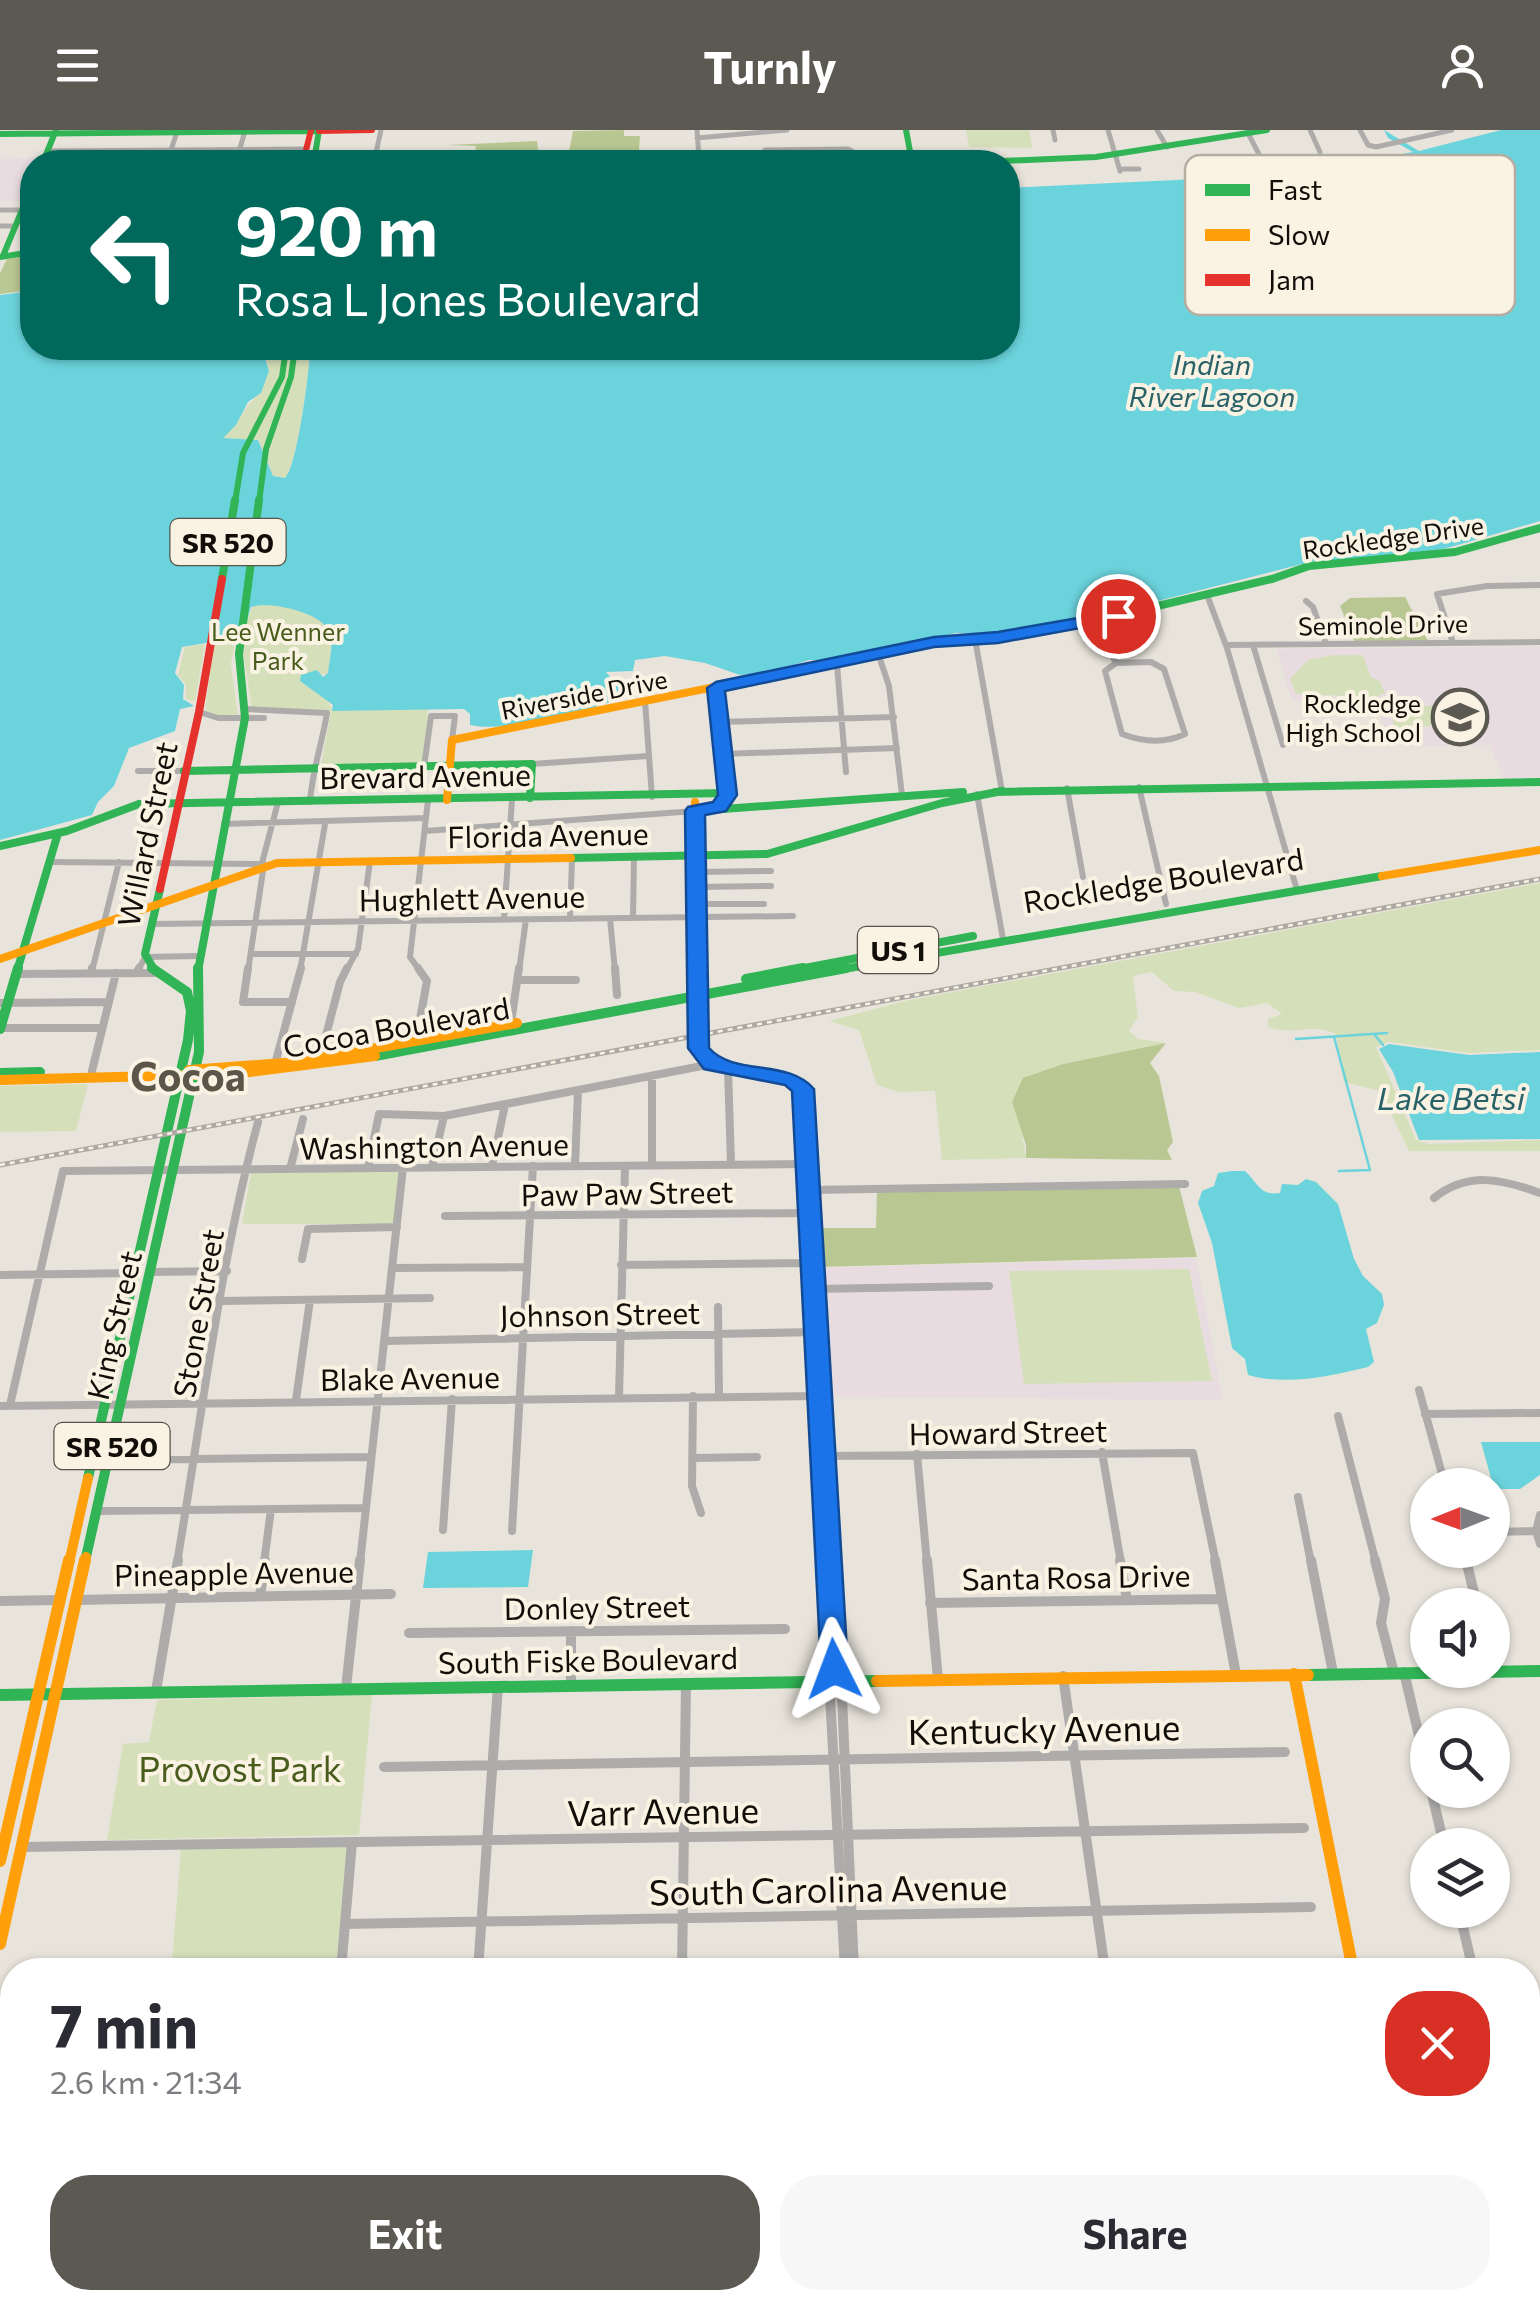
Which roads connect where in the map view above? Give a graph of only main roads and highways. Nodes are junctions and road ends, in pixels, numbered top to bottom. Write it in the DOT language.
graph roads {
  1 [pos="84,130"];
  2 [pos="245,130"];
  3 [pos="311,130"];
  4 [pos="319,130"];
  5 [pos="372,130"];
  6 [pos="1267,130"];
  7 [pos="55,131"];
  8 [pos="120,131"];
  9 [pos="180,131"];
  10 [pos="0,132"];
  11 [pos="162,132"];
  12 [pos="225,132"];
  13 [pos="1020,160"];
  14 [pos="20,215"];
  15 [pos="4,256"];
  16 [pos="284,360"];
  17 [pos="293,360"];
  18 [pos="1540,530"];
  19 [pos="782,675"];
  20 [pos="450,767"];
  21 [pos="184,770"];
  22 [pos="234,773"];
  23 [pos="1540,782"];
  24 [pos="942,792"];
  25 [pos="1002,792"];
  26 [pos="530,798"];
  27 [pos="957,798"];
  28 [pos="446,800"];
  29 [pos="716,801"];
  30 [pos="228,802"];
  31 [pos="178,803"];
  32 [pos="693,803"];
  33 [pos="58,833"];
  34 [pos="0,846"];
  35 [pos="1540,846"];
  36 [pos="1477,853"];
  37 [pos="695,856"];
  38 [pos="1442,859"];
  39 [pos="1465,862"];
  40 [pos="1427,869"];
  41 [pos="212,886"];
  42 [pos="1296,886"];
  43 [pos="1166,904"];
  44 [pos="156,906"];
  45 [pos="1151,914"];
  46 [pos="1002,935"];
  47 [pos="24,950"];
  48 [pos="852,958"];
  49 [pos="0,959"];
  50 [pos="839,969"];
  51 [pos="18,970"];
  52 [pos="796,974"];
  53 [pos="697,992"];
  54 [pos="4,1002"];
  55 [pos="191,1011"];
  56 [pos="548,1017"];
  57 [pos="511,1024"];
  58 [pos="536,1027"];
  59 [pos="0,1028"];
  60 [pos="499,1034"];
  61 [pos="416,1041"];
  62 [pos="200,1052"];
  63 [pos="399,1052"];
  64 [pos="231,1068"];
  65 [pos="0,1072"];
  66 [pos="180,1074"];
  67 [pos="194,1074"];
  68 [pos="0,1080"];
  69 [pos="147,1226"];
  70 [pos="150,1272"];
  71 [pos="136,1273"];
  72 [pos="138,1325"];
  73 [pos="1510,1668"];
  74 [pos="1410,1671"];
  75 [pos="1540,1671"];
  76 [pos="1294,1674"];
  77 [pos="835,1681"];
  78 [pos="56,1692"];
  79 [pos="39,1693"];
  80 [pos="0,1694"];
  81 [pos="1,1847"];
  82 [pos="22,1847"];
  83 [pos="0,1861"];
  84 [pos="0,1944"];
  85 [pos="1351,1958"];
  1 -- 7 [label="main road"];
  2 -- 3 [label="main road"];
  2 -- 12 [label="main road"];
  3 -- 4 [label="main road"];
  4 -- 5 [label="main road"];
  6 -- 13 [label="main road"];
  7 -- 8 [label="main road"];
  7 -- 10 [label="main road"];
  8 -- 11 [label="main road"];
  9 -- 11 [label="main road"];
  9 -- 12 [label="main road"];
  14 -- 15 [label="main road"];
  16 -- 21 [label="main road, Willard Street / SR 520"];
  17 -- 22 [label="main road, SR 520"];
  18 -- 19 [label="main road, Rockledge Drive"];
  19 -- 20 [label="main road, Riverside Drive"];
  20 -- 22 [label="main road"];
  20 -- 26 [label="main road"];
  20 -- 28 [label="main road"];
  21 -- 22 [label="main road"];
  21 -- 31 [label="main road, Willard Street / SR 520"];
  22 -- 30 [label="main road, SR 520"];
  23 -- 25 [label="main road"];
  24 -- 25 [label="main road"];
  24 -- 27 [label="main road"];
  24 -- 29 [label="main road"];
  25 -- 27 [label="main road, Florida Avenue"];
  26 -- 28 [label="main road, Brevard Avenue"];
  26 -- 32 [label="main road, Brevard Avenue"];
  27 -- 37 [label="main road, Florida Avenue"];
  28 -- 30 [label="main road, Brevard Avenue"];
  29 -- 32 [label="main road, Brevard Avenue"];
  29 -- 32 [label="main road"];
  30 -- 31 [label="main road, Brevard Avenue"];
  30 -- 41 [label="main road, King Street / SR 520"];
  31 -- 33 [label="main road, Brevard Avenue"];
  31 -- 44 [label="main road, Willard Street / SR 520"];
  32 -- 37 [label="main road"];
  33 -- 34 [label="main road, Brevard Avenue"];
  33 -- 47 [label="main road"];
  35 -- 36 [label="main road, Rockledge Boulevard / US 1"];
  35 -- 39 [label="main road, Rockledge Boulevard / US 1"];
  36 -- 38 [label="main road, Rockledge Boulevard / US 1"];
  36 -- 39 [label="main road"];
  37 -- 41 [label="main road, Florida Avenue"];
  37 -- 53 [label="main road"];
  38 -- 40 [label="main road"];
  38 -- 42 [label="main road, Rockledge Boulevard / US 1"];
  39 -- 40 [label="main road, Rockledge Boulevard / US 1"];
  40 -- 42 [label="main road, Rockledge Boulevard / US 1"];
  41 -- 44 [label="main road"];
  41 -- 62 [label="main road, King Street / SR 520"];
  42 -- 43 [label="main road, Rockledge Boulevard / US 1"];
  42 -- 45 [label="main road, Rockledge Boulevard / US 1"];
  43 -- 45 [label="main road"];
  43 -- 46 [label="main road, Rockledge Boulevard / US 1"];
  44 -- 47 [label="main road"];
  44 -- 55 [label="main road, Willard Street / SR 520"];
  45 -- 46 [label="main road, Rockledge Boulevard / US 1"];
  46 -- 48 [label="main road, Rockledge Boulevard / US 1"];
  46 -- 50 [label="main road, Rockledge Boulevard / US 1"];
  47 -- 49 [label="main road"];
  47 -- 51 [label="main road"];
  48 -- 50 [label="main road"];
  48 -- 52 [label="main road, Rockledge Boulevard / US 1"];
  49 -- 51 [label="main road"];
  50 -- 52 [label="main road, Rockledge Boulevard / US 1"];
  51 -- 54 [label="main road"];
  52 -- 53 [label="main road, Cocoa Boulevard / US 1"];
  53 -- 56 [label="main road, Cocoa Boulevard / US 1"];
  53 -- 58 [label="main road, Cocoa Boulevard / US 1"];
  53 -- 77 [label="main road"];
  54 -- 59 [label="main road"];
  55 -- 66 [label="main road, King Street / SR 520"];
  56 -- 57 [label="main road, Cocoa Boulevard / US 1"];
  56 -- 58 [label="main road"];
  57 -- 60 [label="main road"];
  57 -- 61 [label="main road, Cocoa Boulevard / US 1"];
  58 -- 60 [label="main road, Cocoa Boulevard / US 1"];
  60 -- 63 [label="main road, Cocoa Boulevard / US 1"];
  61 -- 63 [label="main road"];
  61 -- 64 [label="main road, Cocoa Boulevard / US 1"];
  62 -- 64 [label="main road"];
  62 -- 67 [label="main road, King Street / SR 520"];
  63 -- 67 [label="main road, Cocoa Boulevard / US 1"];
  64 -- 67 [label="main road, Cocoa Boulevard / US 1"];
  65 -- 66 [label="main road, Cocoa Boulevard / US 1"];
  66 -- 67 [label="main road, Cocoa Boulevard / US 1"];
  66 -- 68 [label="main road, Cocoa Boulevard / US 1"];
  66 -- 69 [label="main road, King Street / SR 520"];
  67 -- 70 [label="main road, King Street / SR 520"];
  69 -- 70 [label="main road"];
  69 -- 71 [label="main road, King Street / SR 520"];
  70 -- 72 [label="main road, King Street / SR 520"];
  71 -- 72 [label="main road"];
  71 -- 79 [label="main road, King Street / SR 520"];
  72 -- 78 [label="main road, King Street / SR 520"];
  73 -- 75 [label="main road, South Fiske Boulevard"];
  74 -- 76 [label="main road, South Fiske Boulevard"];
  76 -- 77 [label="main road, South Fiske Boulevard"];
  76 -- 85 [label="main road"];
  77 -- 78 [label="main road, South Fiske Boulevard"];
  78 -- 79 [label="main road, South Fiske Boulevard"];
  78 -- 82 [label="main road, King Street / SR 520"];
  79 -- 80 [label="main road, South Fiske Boulevard"];
  79 -- 81 [label="main road, King Street / SR 520"];
  81 -- 82 [label="main road"];
  81 -- 83 [label="main road, King Street / SR 520"];
  82 -- 84 [label="main road, King Street / SR 520"];
}
